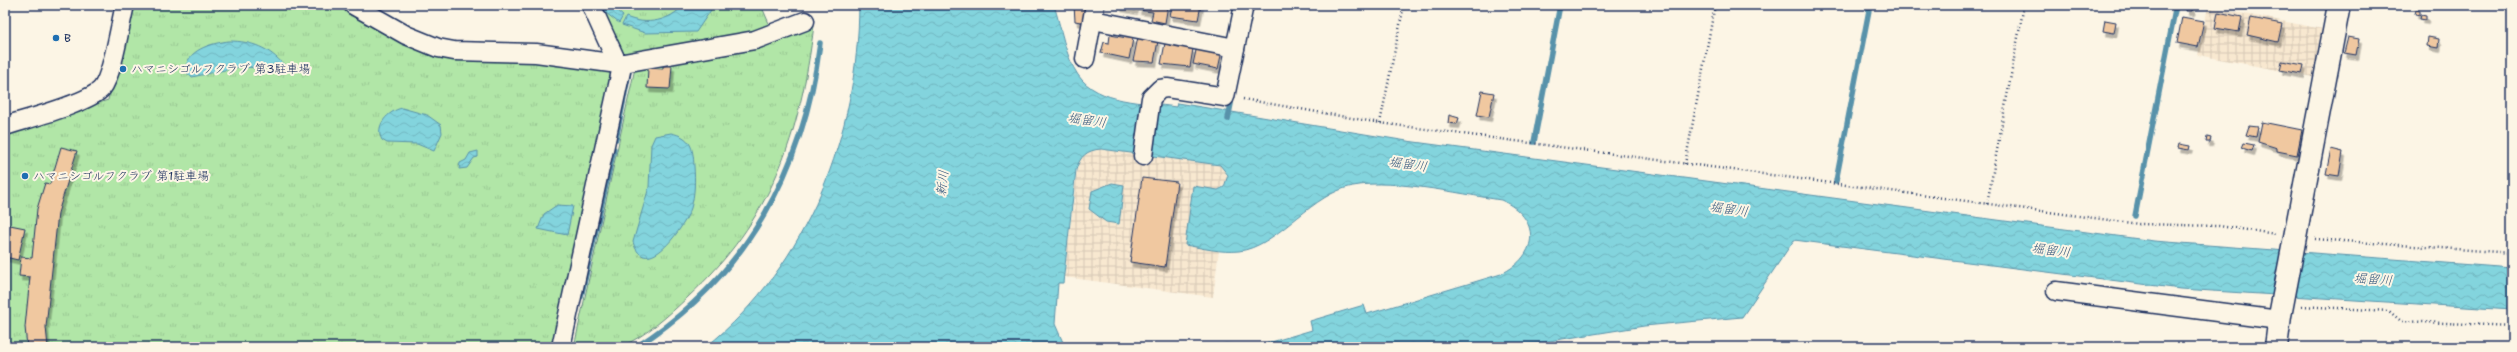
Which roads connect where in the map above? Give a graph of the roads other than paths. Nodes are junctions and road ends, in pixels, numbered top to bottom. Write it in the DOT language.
graph roads {
  1 [pos="125,5"];
  2 [pos="353,5"];
  3 [pos="591,5"];
  4 [pos="1244,5"];
  5 [pos="2339,5"];
  6 [pos="1094,12"];
  7 [pos="805,21"];
  8 [pos="1235,48"];
  9 [pos="1084,58"];
  10 [pos="618,64"];
  11 [pos="5,126"];
  12 [pos="1143,156"];
  13 [pos="2056,291"];
  14 [pos="2281,310"];
  15 [pos="561,347"];
  16 [pos="2276,347"];
  1 -- 11 [label="street"];
  2 -- 10 [label="street"];
  3 -- 10 [label="street"];
  4 -- 8 [label="street"];
  5 -- 14 [label="street"];
  6 -- 8 [label="street"];
  6 -- 9 [label="street"];
  7 -- 10 [label="street"];
  8 -- 12 [label="street"];
  10 -- 15 [label="street"];
  13 -- 14 [label="street"];
  14 -- 16 [label="street"];
}
